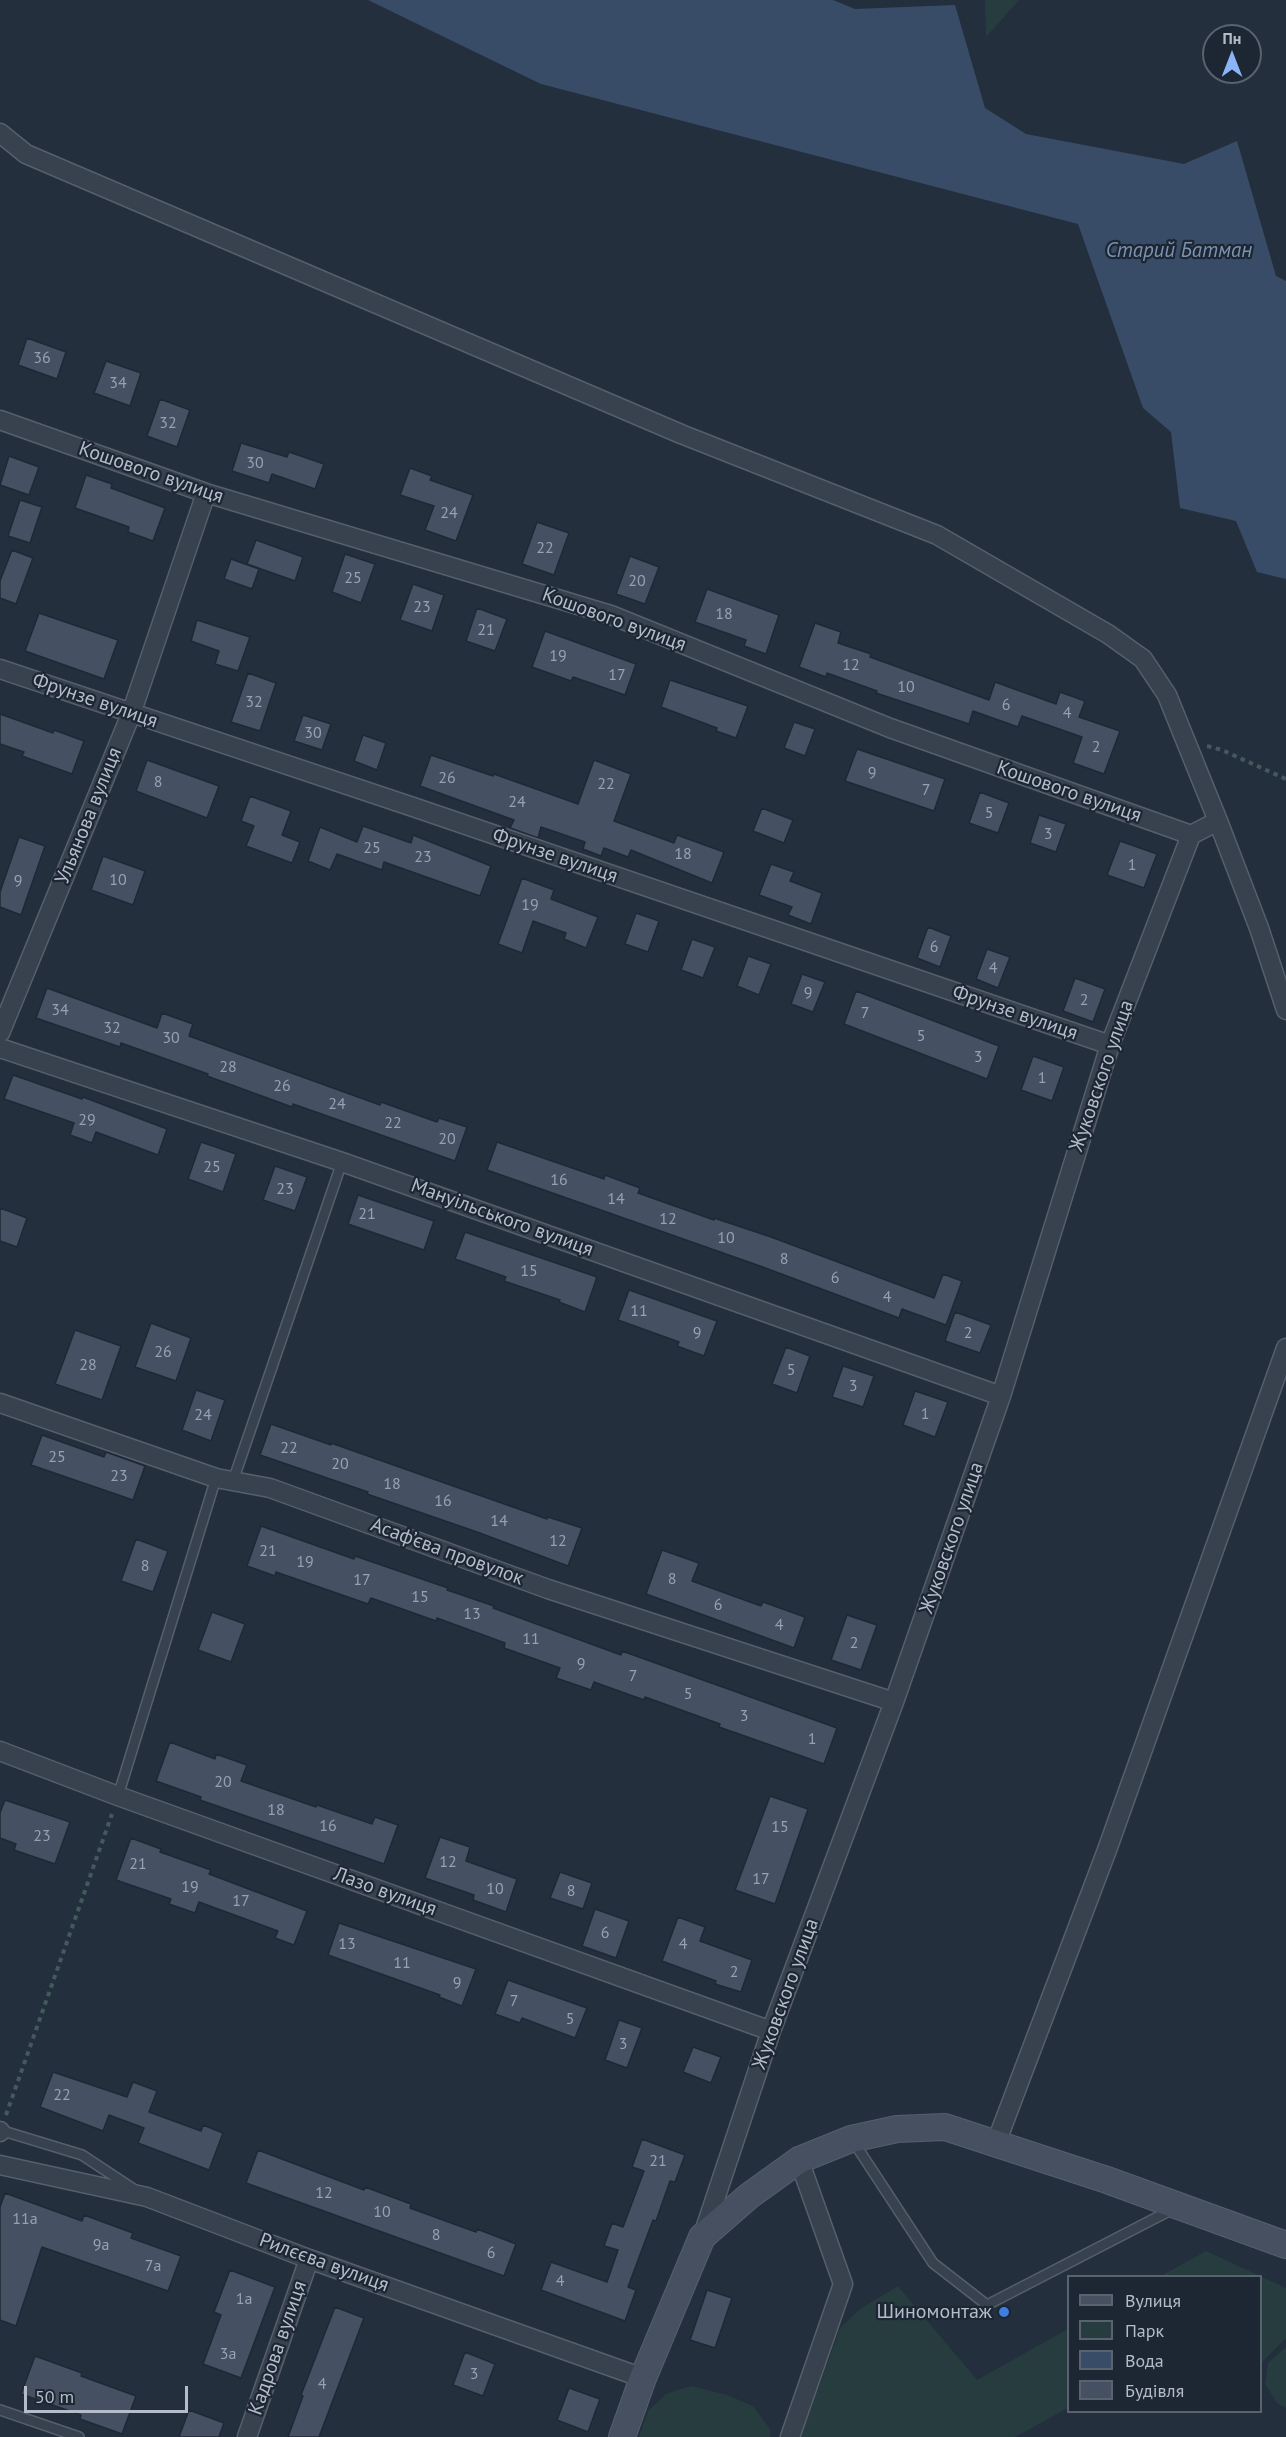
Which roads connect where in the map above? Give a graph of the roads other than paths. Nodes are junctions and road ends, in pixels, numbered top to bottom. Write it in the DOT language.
graph roads {
  1 [pos="0,133"];
  2 [pos="0,420"];
  3 [pos="206,493"];
  4 [pos="0,669"];
  5 [pos="131,714"];
  6 [pos="1218,821"];
  7 [pos="1191,835"];
  8 [pos="1286,1010"];
  9 [pos="0,1033"];
  10 [pos="1110,1045"];
  11 [pos="0,1048"];
  12 [pos="342,1162"];
  13 [pos="1286,1348"];
  14 [pos="1001,1396"];
  15 [pos="0,1402"];
  16 [pos="225,1480"];
  17 [pos="894,1702"];
  18 [pos="0,1751"];
  19 [pos="118,1796"];
  20 [pos="771,2031"];
  21 [pos="0,2131"];
  22 [pos="851,2139"];
  23 [pos="996,2143"];
  24 [pos="800,2160"];
  25 [pos="0,2165"];
  26 [pos="147,2198"];
  27 [pos="1178,2207"];
  28 [pos="702,2237"];
  29 [pos="1286,2245"];
  30 [pos="309,2259"];
  31 [pos="643,2378"];
  32 [pos="0,2410"];
  33 [pos="79,2437"];
  34 [pos="247,2437"];
  35 [pos="622,2437"];
  36 [pos="789,2437"];
  1 -- 6 [label="street"];
  2 -- 3 [label="street, Кошового вулиця"];
  3 -- 5 [label="street, Ульянова вулиця"];
  3 -- 7 [label="street, Кошового вулиця"];
  4 -- 5 [label="street, Фрунзе вулиця"];
  5 -- 9 [label="street, Ульянова вулиця"];
  5 -- 10 [label="street, Фрунзе вулиця"];
  6 -- 7 [label="street"];
  6 -- 8 [label="street"];
  7 -- 10 [label="street, Жуковского улица"];
  10 -- 14 [label="street, Жуковского улица"];
  11 -- 12 [label="street, Мануільського вулиця"];
  12 -- 14 [label="street, Мануільського вулиця"];
  12 -- 16 [label="lane"];
  13 -- 23 [label="street"];
  14 -- 17 [label="street, Жуковского улица"];
  15 -- 16 [label="street, Асаф’єва провулок"];
  16 -- 17 [label="street, Асаф’єва провулок"];
  16 -- 19 [label="lane"];
  17 -- 20 [label="street, Жуковского улица"];
  18 -- 19 [label="street, Лазо вулиця"];
  19 -- 20 [label="street, Лазо вулиця"];
  20 -- 28 [label="street, Жуковского улица"];
  21 -- 26 [label="lane"];
  22 -- 23 [label="street"];
  22 -- 24 [label="street"];
  22 -- 27 [label="lane"];
  23 -- 27 [label="street"];
  24 -- 28 [label="street"];
  24 -- 36 [label="street"];
  25 -- 26 [label="street, Рилєєва вулиця"];
  26 -- 30 [label="street, Рилєєва вулиця"];
  27 -- 29 [label="street"];
  28 -- 31 [label="street"];
  30 -- 31 [label="street, Рилєєва вулиця"];
  30 -- 34 [label="street, Кадрова вулиця"];
  31 -- 35 [label="street"];
  32 -- 33 [label="lane"];
}
